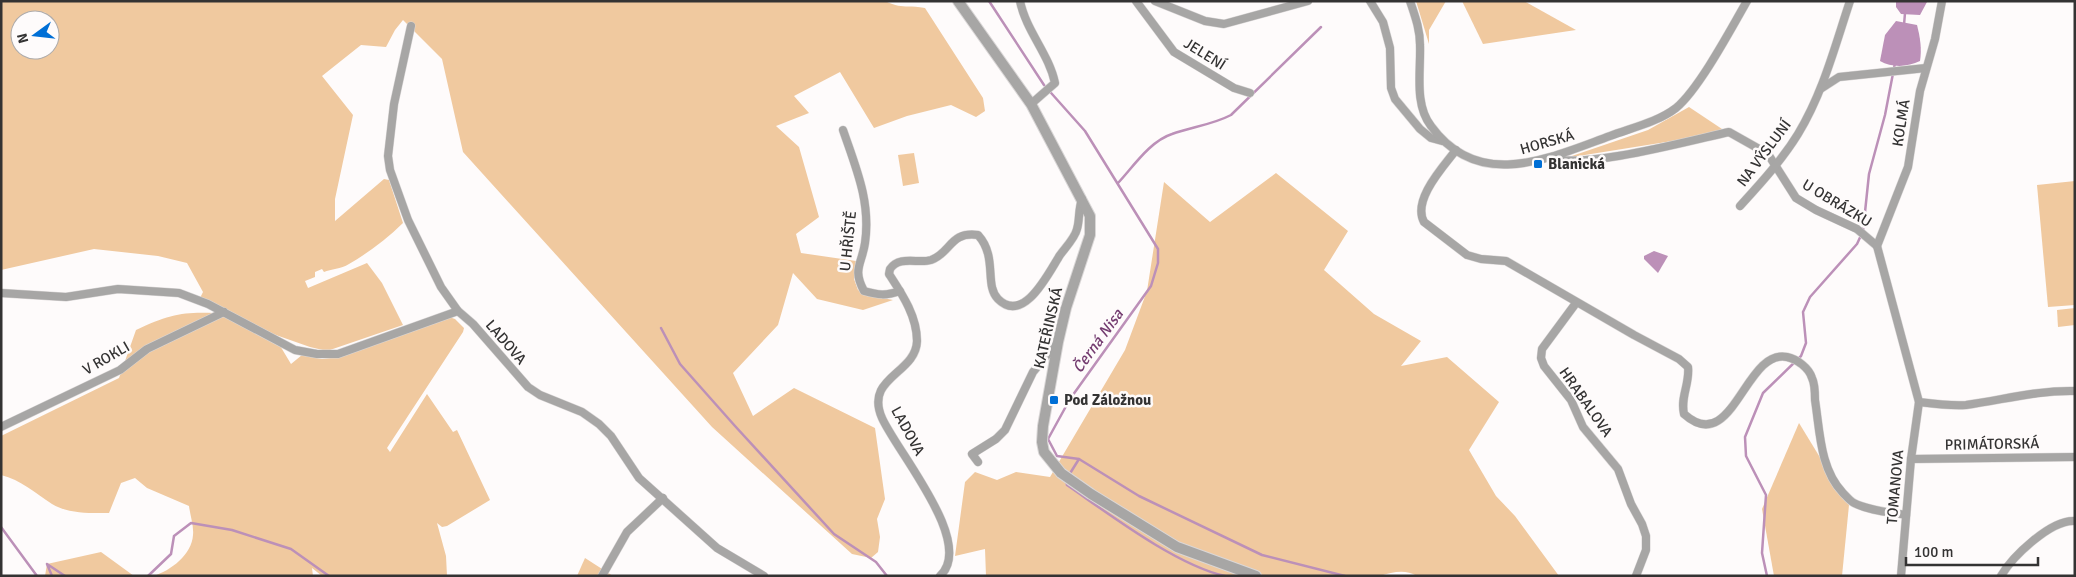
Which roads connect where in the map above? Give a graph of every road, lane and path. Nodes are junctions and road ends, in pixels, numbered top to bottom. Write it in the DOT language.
graph roads {
  1 [pos="958,1"];
  2 [pos="1020,1"];
  3 [pos="1136,1"];
  4 [pos="1155,1"];
  5 [pos="1308,1"];
  6 [pos="1370,1"];
  7 [pos="1410,1"];
  8 [pos="1747,1"];
  9 [pos="1850,1"];
  10 [pos="1942,1"];
  11 [pos="411,26"];
  12 [pos="1926,68"];
  13 [pos="1822,88"];
  14 [pos="1250,93"];
  15 [pos="1031,104"];
  16 [pos="843,130"];
  17 [pos="1445,142"];
  18 [pos="1456,150"];
  19 [pos="1552,157"];
  20 [pos="1776,165"];
  21 [pos="1082,199"];
  22 [pos="1740,206"];
  23 [pos="1877,246"];
  24 [pos="900,292"];
  25 [pos="1,293"];
  26 [pos="1576,303"];
  27 [pos="458,311"];
  28 [pos="224,312"];
  29 [pos="1058,342"];
  30 [pos="2075,391"];
  31 [pos="1919,402"];
  32 [pos="1,427"];
  33 [pos="2075,457"];
  34 [pos="1910,459"];
  35 [pos="978,462"];
  36 [pos="663,498"];
  37 [pos="1906,516"];
  38 [pos="2075,521"];
  39 [pos="602,576"];
  40 [pos="764,576"];
  41 [pos="940,576"];
  42 [pos="1256,576"];
  43 [pos="1636,576"];
  44 [pos="1901,576"];
  45 [pos="2001,576"];
  1 -- 15 [label="street, KATEŘINSKÁ"];
  2 -- 15 [label="street"];
  3 -- 14 [label="street, JELENÍ"];
  4 -- 5 [label="street"];
  6 -- 17 [label="street"];
  7 -- 17 [label="street, HORSKÁ"];
  8 -- 19 [label="street, HORSKÁ"];
  9 -- 13 [label="street, NA VÝSLUNÍ"];
  10 -- 12 [label="street, KOLMÁ"];
  11 -- 27 [label="street, LADOVA"];
  12 -- 13 [label="street"];
  12 -- 23 [label="street, KOLMÁ"];
  13 -- 20 [label="street, NA VÝSLUNÍ"];
  15 -- 21 [label="street, KATEŘINSKÁ"];
  16 -- 24 [label="street, U HŘIŠTĚ"];
  17 -- 18 [label="street, HORSKÁ"];
  18 -- 19 [label="street, HORSKÁ"];
  18 -- 26 [label="street"];
  19 -- 20 [label="street, U OBRÁZKU"];
  20 -- 22 [label="street, NA VÝSLUNÍ"];
  20 -- 23 [label="street, U OBRÁZKU"];
  21 -- 24 [label="street, LADOVA"];
  21 -- 29 [label="street, KATEŘINSKÁ"];
  23 -- 31 [label="street, U OBRÁZKU"];
  24 -- 41 [label="street, LADOVA"];
  25 -- 28 [label="street"];
  26 -- 37 [label="street"];
  26 -- 43 [label="street, HRABALOVA"];
  27 -- 28 [label="street"];
  27 -- 36 [label="street, LADOVA"];
  28 -- 32 [label="street, V ROKLI"];
  29 -- 35 [label="street"];
  29 -- 42 [label="street, KATEŘINSKÁ"];
  30 -- 31 [label="street"];
  31 -- 34 [label="street, TOMANOVA"];
  33 -- 34 [label="street, PRIMÁTORSKÁ"];
  34 -- 37 [label="street, TOMANOVA"];
  36 -- 39 [label="street"];
  36 -- 40 [label="street, LADOVA"];
  37 -- 44 [label="street, TOMANOVA"];
  38 -- 45 [label="street"];
}
